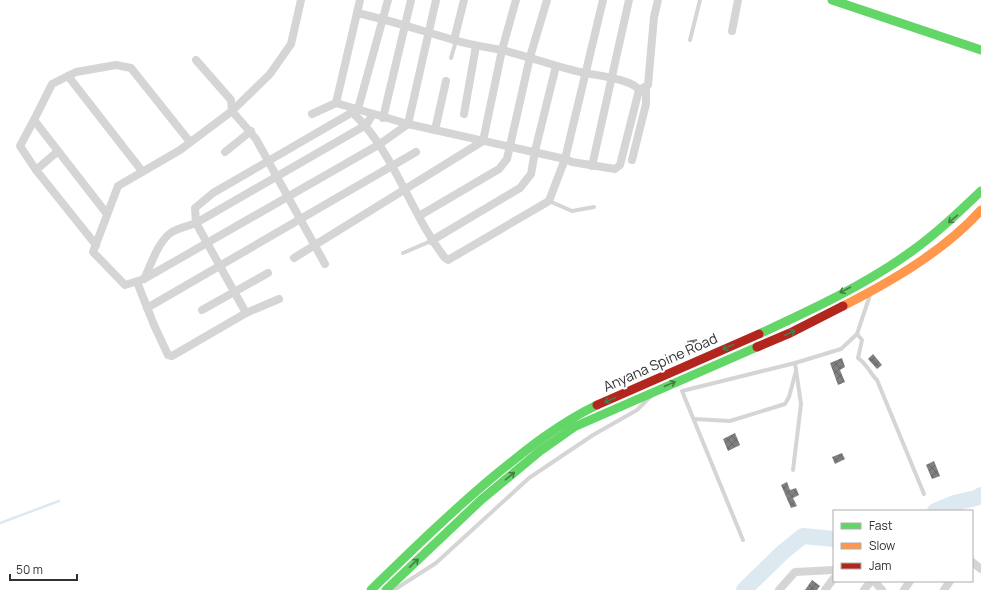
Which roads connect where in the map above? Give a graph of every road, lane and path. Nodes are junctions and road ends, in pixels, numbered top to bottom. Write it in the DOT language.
graph roads {
  1 [pos="301,0"];
  2 [pos="360,0"];
  3 [pos="388,0"];
  4 [pos="411,0"];
  5 [pos="436,0"];
  6 [pos="464,0"];
  7 [pos="516,0"];
  8 [pos="547,0"];
  9 [pos="603,0"];
  10 [pos="629,0"];
  11 [pos="658,0"];
  12 [pos="700,0"];
  13 [pos="738,0"];
  14 [pos="832,0"];
  15 [pos="357,13"];
  16 [pos="382,18"];
  17 [pos="405,24"];
  18 [pos="732,31"];
  19 [pos="428,33"];
  20 [pos="455,40"];
  21 [pos="690,40"];
  22 [pos="476,46"];
  23 [pos="502,50"];
  24 [pos="981,50"];
  25 [pos="451,58"];
  26 [pos="530,58"];
  27 [pos="196,60"];
  28 [pos="556,66"];
  29 [pos="585,74"];
  30 [pos="68,76"];
  31 [pos="612,78"];
  32 [pos="446,82"];
  33 [pos="642,89"];
  34 [pos="336,103"];
  35 [pos="232,111"];
  36 [pos="356,111"];
  37 [pos="312,114"];
  38 [pos="373,114"];
  39 [pos="464,114"];
  40 [pos="383,118"];
  41 [pos="34,120"];
  42 [pos="408,124"];
  43 [pos="366,125"];
  44 [pos="435,130"];
  45 [pos="251,131"];
  46 [pos="484,141"];
  47 [pos="190,142"];
  48 [pos="380,144"];
  49 [pos="511,147"];
  50 [pos="535,151"];
  51 [pos="58,152"];
  52 [pos="225,152"];
  53 [pos="416,152"];
  54 [pos="565,159"];
  55 [pos="632,160"];
  56 [pos="268,162"];
  57 [pos="391,166"];
  58 [pos="592,166"];
  59 [pos="36,170"];
  60 [pos="142,171"];
  61 [pos="277,176"];
  62 [pos="404,190"];
  63 [pos="981,191"];
  64 [pos="288,196"];
  65 [pos="549,201"];
  66 [pos="594,207"];
  67 [pos="981,210"];
  68 [pos="107,214"];
  69 [pos="419,216"];
  70 [pos="300,221"];
  71 [pos="196,222"];
  72 [pos="431,241"];
  73 [pos="96,244"];
  74 [pos="207,244"];
  75 [pos="315,244"];
  76 [pos="403,253"];
  77 [pos="294,258"];
  78 [pos="325,264"];
  79 [pos="219,266"];
  80 [pos="268,274"];
  81 [pos="141,281"];
  82 [pos="235,291"];
  83 [pos="872,291"];
  84 [pos="279,299"];
  85 [pos="147,308"];
  86 [pos="202,310"];
  87 [pos="246,313"];
  88 [pos="857,334"];
  89 [pos="795,362"];
  90 [pos="796,372"];
  91 [pos="657,390"];
  92 [pos="694,419"];
  93 [pos="793,470"];
  94 [pos="924,494"];
  95 [pos="742,540"];
  96 [pos="973,563"];
  97 [pos="981,569"];
  98 [pos="833,570"];
  99 [pos="833,579"];
  100 [pos="870,582"];
  101 [pos="875,582"];
  102 [pos="371,590"];
  103 [pos="386,590"];
  104 [pos="394,590"];
  105 [pos="779,590"];
  106 [pos="825,590"];
  107 [pos="864,590"];
  108 [pos="882,590"];
  1 -- 35 [label="street"];
  2 -- 15 [label="street"];
  3 -- 16 [label="street"];
  4 -- 17 [label="street"];
  5 -- 19 [label="street"];
  6 -- 20 [label="street"];
  7 -- 23 [label="street"];
  8 -- 26 [label="street"];
  9 -- 29 [label="street"];
  10 -- 31 [label="street"];
  11 -- 33 [label="street"];
  12 -- 21 [label="lane"];
  13 -- 18 [label="street"];
  14 -- 24 [label="main road"];
  15 -- 16 [label="street"];
  15 -- 34 [label="street"];
  16 -- 17 [label="street"];
  16 -- 36 [label="street"];
  17 -- 19 [label="street"];
  17 -- 40 [label="street"];
  19 -- 20 [label="street"];
  19 -- 42 [label="street"];
  20 -- 22 [label="street"];
  20 -- 25 [label="lane"];
  22 -- 23 [label="street"];
  22 -- 39 [label="street"];
  23 -- 26 [label="street"];
  23 -- 46 [label="street"];
  26 -- 28 [label="street"];
  26 -- 49 [label="street"];
  27 -- 35 [label="street"];
  28 -- 29 [label="street"];
  28 -- 50 [label="street"];
  29 -- 31 [label="street"];
  29 -- 54 [label="street"];
  30 -- 41 [label="street"];
  30 -- 47 [label="street"];
  30 -- 60 [label="street"];
  31 -- 33 [label="street"];
  31 -- 58 [label="street"];
  32 -- 44 [label="street"];
  33 -- 55 [label="street"];
  33 -- 58 [label="street"];
  34 -- 36 [label="street"];
  34 -- 37 [label="street"];
  35 -- 45 [label="street"];
  35 -- 47 [label="street"];
  36 -- 38 [label="street"];
  36 -- 43 [label="street"];
  36 -- 56 [label="street"];
  38 -- 40 [label="street"];
  38 -- 43 [label="street"];
  40 -- 42 [label="street"];
  41 -- 51 [label="street"];
  41 -- 59 [label="street"];
  42 -- 44 [label="street"];
  42 -- 48 [label="street"];
  43 -- 48 [label="street"];
  43 -- 61 [label="street"];
  44 -- 46 [label="street"];
  45 -- 52 [label="street"];
  45 -- 56 [label="street"];
  46 -- 49 [label="street"];
  46 -- 62 [label="street"];
  47 -- 60 [label="street"];
  48 -- 57 [label="street"];
  48 -- 64 [label="street"];
  49 -- 50 [label="street"];
  49 -- 69 [label="street"];
  50 -- 54 [label="street"];
  50 -- 72 [label="street"];
  51 -- 59 [label="street"];
  51 -- 68 [label="street"];
  53 -- 57 [label="street"];
  54 -- 58 [label="street"];
  54 -- 65 [label="street"];
  56 -- 61 [label="street"];
  56 -- 71 [label="street"];
  57 -- 62 [label="street"];
  57 -- 70 [label="street"];
  59 -- 73 [label="street"];
  60 -- 68 [label="street"];
  61 -- 64 [label="street"];
  61 -- 71 [label="street"];
  62 -- 69 [label="street"];
  62 -- 75 [label="street"];
  63 -- 102 [label="main road, Anyana Spine Road, one-way"];
  64 -- 70 [label="street"];
  64 -- 74 [label="street"];
  65 -- 66 [label="lane"];
  65 -- 72 [label="street"];
  67 -- 83 [label="main road, Anyana Spine Road"];
  68 -- 73 [label="street"];
  69 -- 72 [label="street"];
  70 -- 75 [label="street"];
  70 -- 79 [label="street"];
  71 -- 74 [label="street"];
  71 -- 81 [label="street"];
  72 -- 76 [label="lane"];
  73 -- 81 [label="street"];
  74 -- 79 [label="street"];
  74 -- 81 [label="street"];
  75 -- 77 [label="street"];
  75 -- 78 [label="street"];
  79 -- 82 [label="street"];
  79 -- 85 [label="street"];
  80 -- 82 [label="street"];
  81 -- 85 [label="street"];
  82 -- 86 [label="street"];
  82 -- 87 [label="street"];
  83 -- 88 [label="lane"];
  91 -- 83 [label="main road, Anyana Spine Road, one-way"];
  84 -- 87 [label="street"];
  85 -- 87 [label="street"];
  88 -- 89 [label="lane"];
  88 -- 94 [label="lane"];
  89 -- 90 [label="lane"];
  89 -- 92 [label="lane"];
  90 -- 92 [label="lane"];
  90 -- 93 [label="lane"];
  103 -- 91 [label="main road, Anyana Spine Road, one-way"];
  91 -- 104 [label="lane"];
  92 -- 95 [label="lane"];
  96 -- 97 [label="street"];
  98 -- 105 [label="street"];
  99 -- 106 [label="street"];
  100 -- 107 [label="street"];
  101 -- 108 [label="street"];
}
